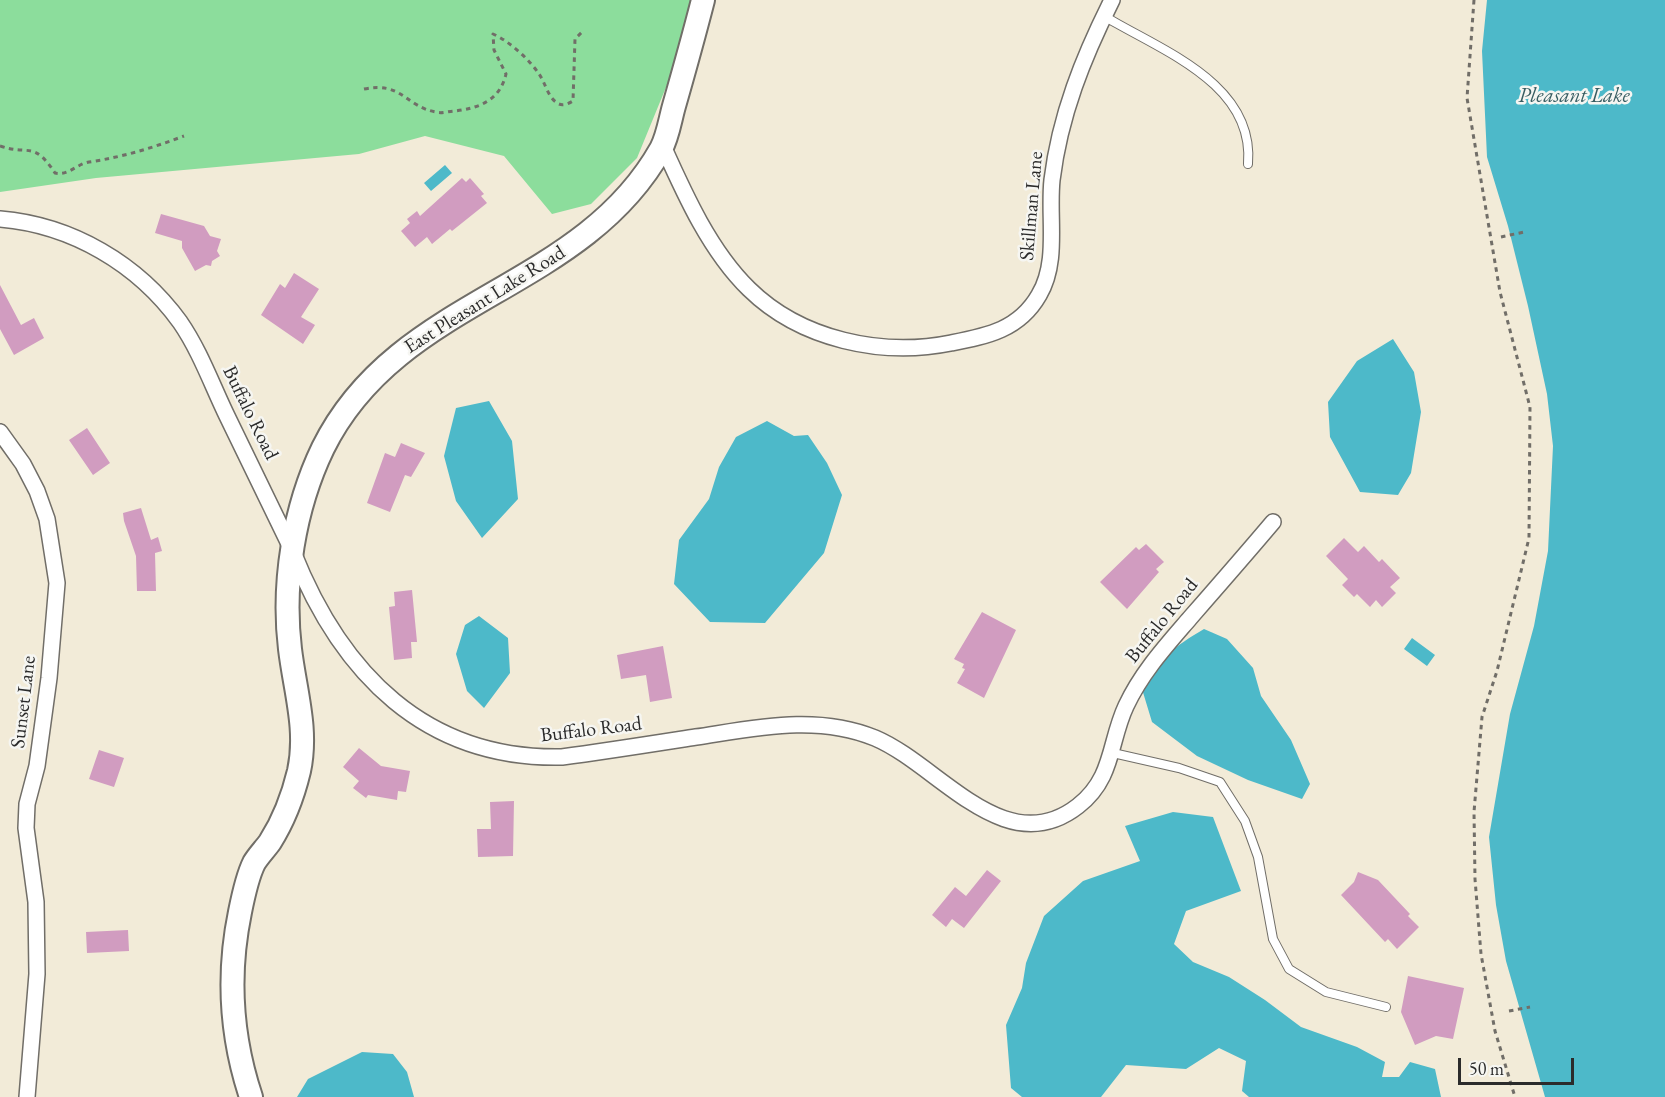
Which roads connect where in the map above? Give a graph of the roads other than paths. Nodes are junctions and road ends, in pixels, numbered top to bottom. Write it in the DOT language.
graph roads {
  1 [pos="703,0"];
  2 [pos="1112,0"];
  3 [pos="1104,16"];
  4 [pos="663,146"];
  5 [pos="1248,164"];
  6 [pos="0,219"];
  7 [pos="0,432"];
  8 [pos="1273,522"];
  9 [pos="293,552"];
  10 [pos="1113,753"];
  11 [pos="1386,1007"];
  12 [pos="27,1097"];
  13 [pos="251,1097"];
  1 -- 4 [label="street, East Pleasant Lake Road"];
  2 -- 3 [label="street, Skillman Lane"];
  3 -- 4 [label="street, Skillman Lane"];
  3 -- 5 [label="lane"];
  4 -- 9 [label="street, East Pleasant Lake Road"];
  6 -- 9 [label="street, Buffalo Road"];
  7 -- 12 [label="street, Sunset Lane"];
  8 -- 10 [label="street, Buffalo Road"];
  9 -- 10 [label="street, Buffalo Road"];
  9 -- 13 [label="street, East Pleasant Lake Road"];
  10 -- 11 [label="lane"];
}
